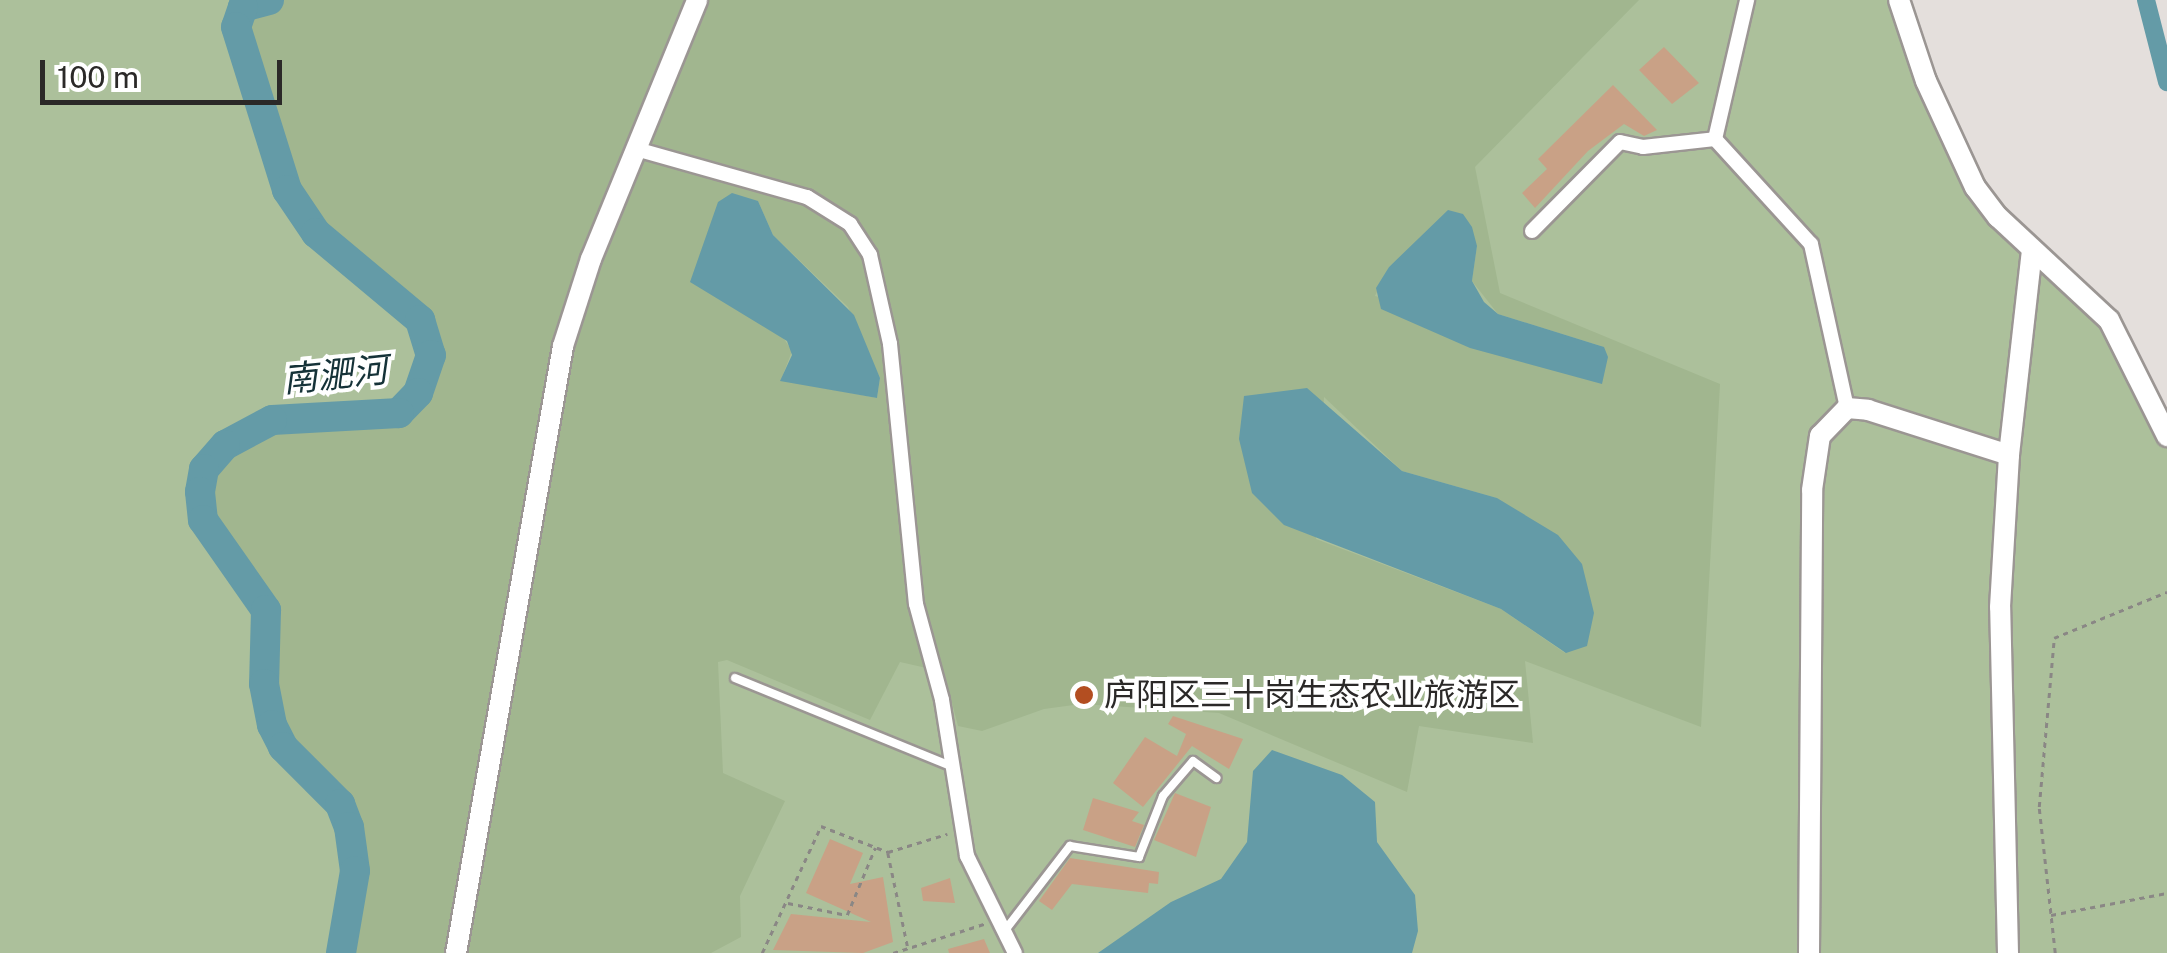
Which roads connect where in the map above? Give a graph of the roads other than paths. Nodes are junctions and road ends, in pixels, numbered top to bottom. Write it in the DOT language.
graph roads {
  1 [pos="696,0"];
  2 [pos="1747,0"];
  3 [pos="1899,0"];
  4 [pos="1716,139"];
  5 [pos="636,149"];
  6 [pos="1532,232"];
  7 [pos="2032,251"];
  8 [pos="1848,408"];
  9 [pos="2167,436"];
  10 [pos="2009,454"];
  11 [pos="734,678"];
  12 [pos="952,767"];
  13 [pos="1216,778"];
  14 [pos="1003,924"];
  15 [pos="463,951"];
  16 [pos="1015,953"];
  17 [pos="1809,953"];
  18 [pos="2008,953"];
  1 -- 5 [label="street"];
  2 -- 4 [label="street"];
  3 -- 7 [label="street"];
  4 -- 6 [label="street"];
  4 -- 8 [label="street"];
  5 -- 12 [label="street"];
  5 -- 15 [label="street"];
  7 -- 9 [label="street"];
  7 -- 10 [label="street"];
  8 -- 10 [label="street"];
  8 -- 17 [label="street"];
  10 -- 18 [label="street"];
  11 -- 12 [label="lane"];
  12 -- 14 [label="street"];
  13 -- 14 [label="lane"];
  14 -- 16 [label="street"];
}
